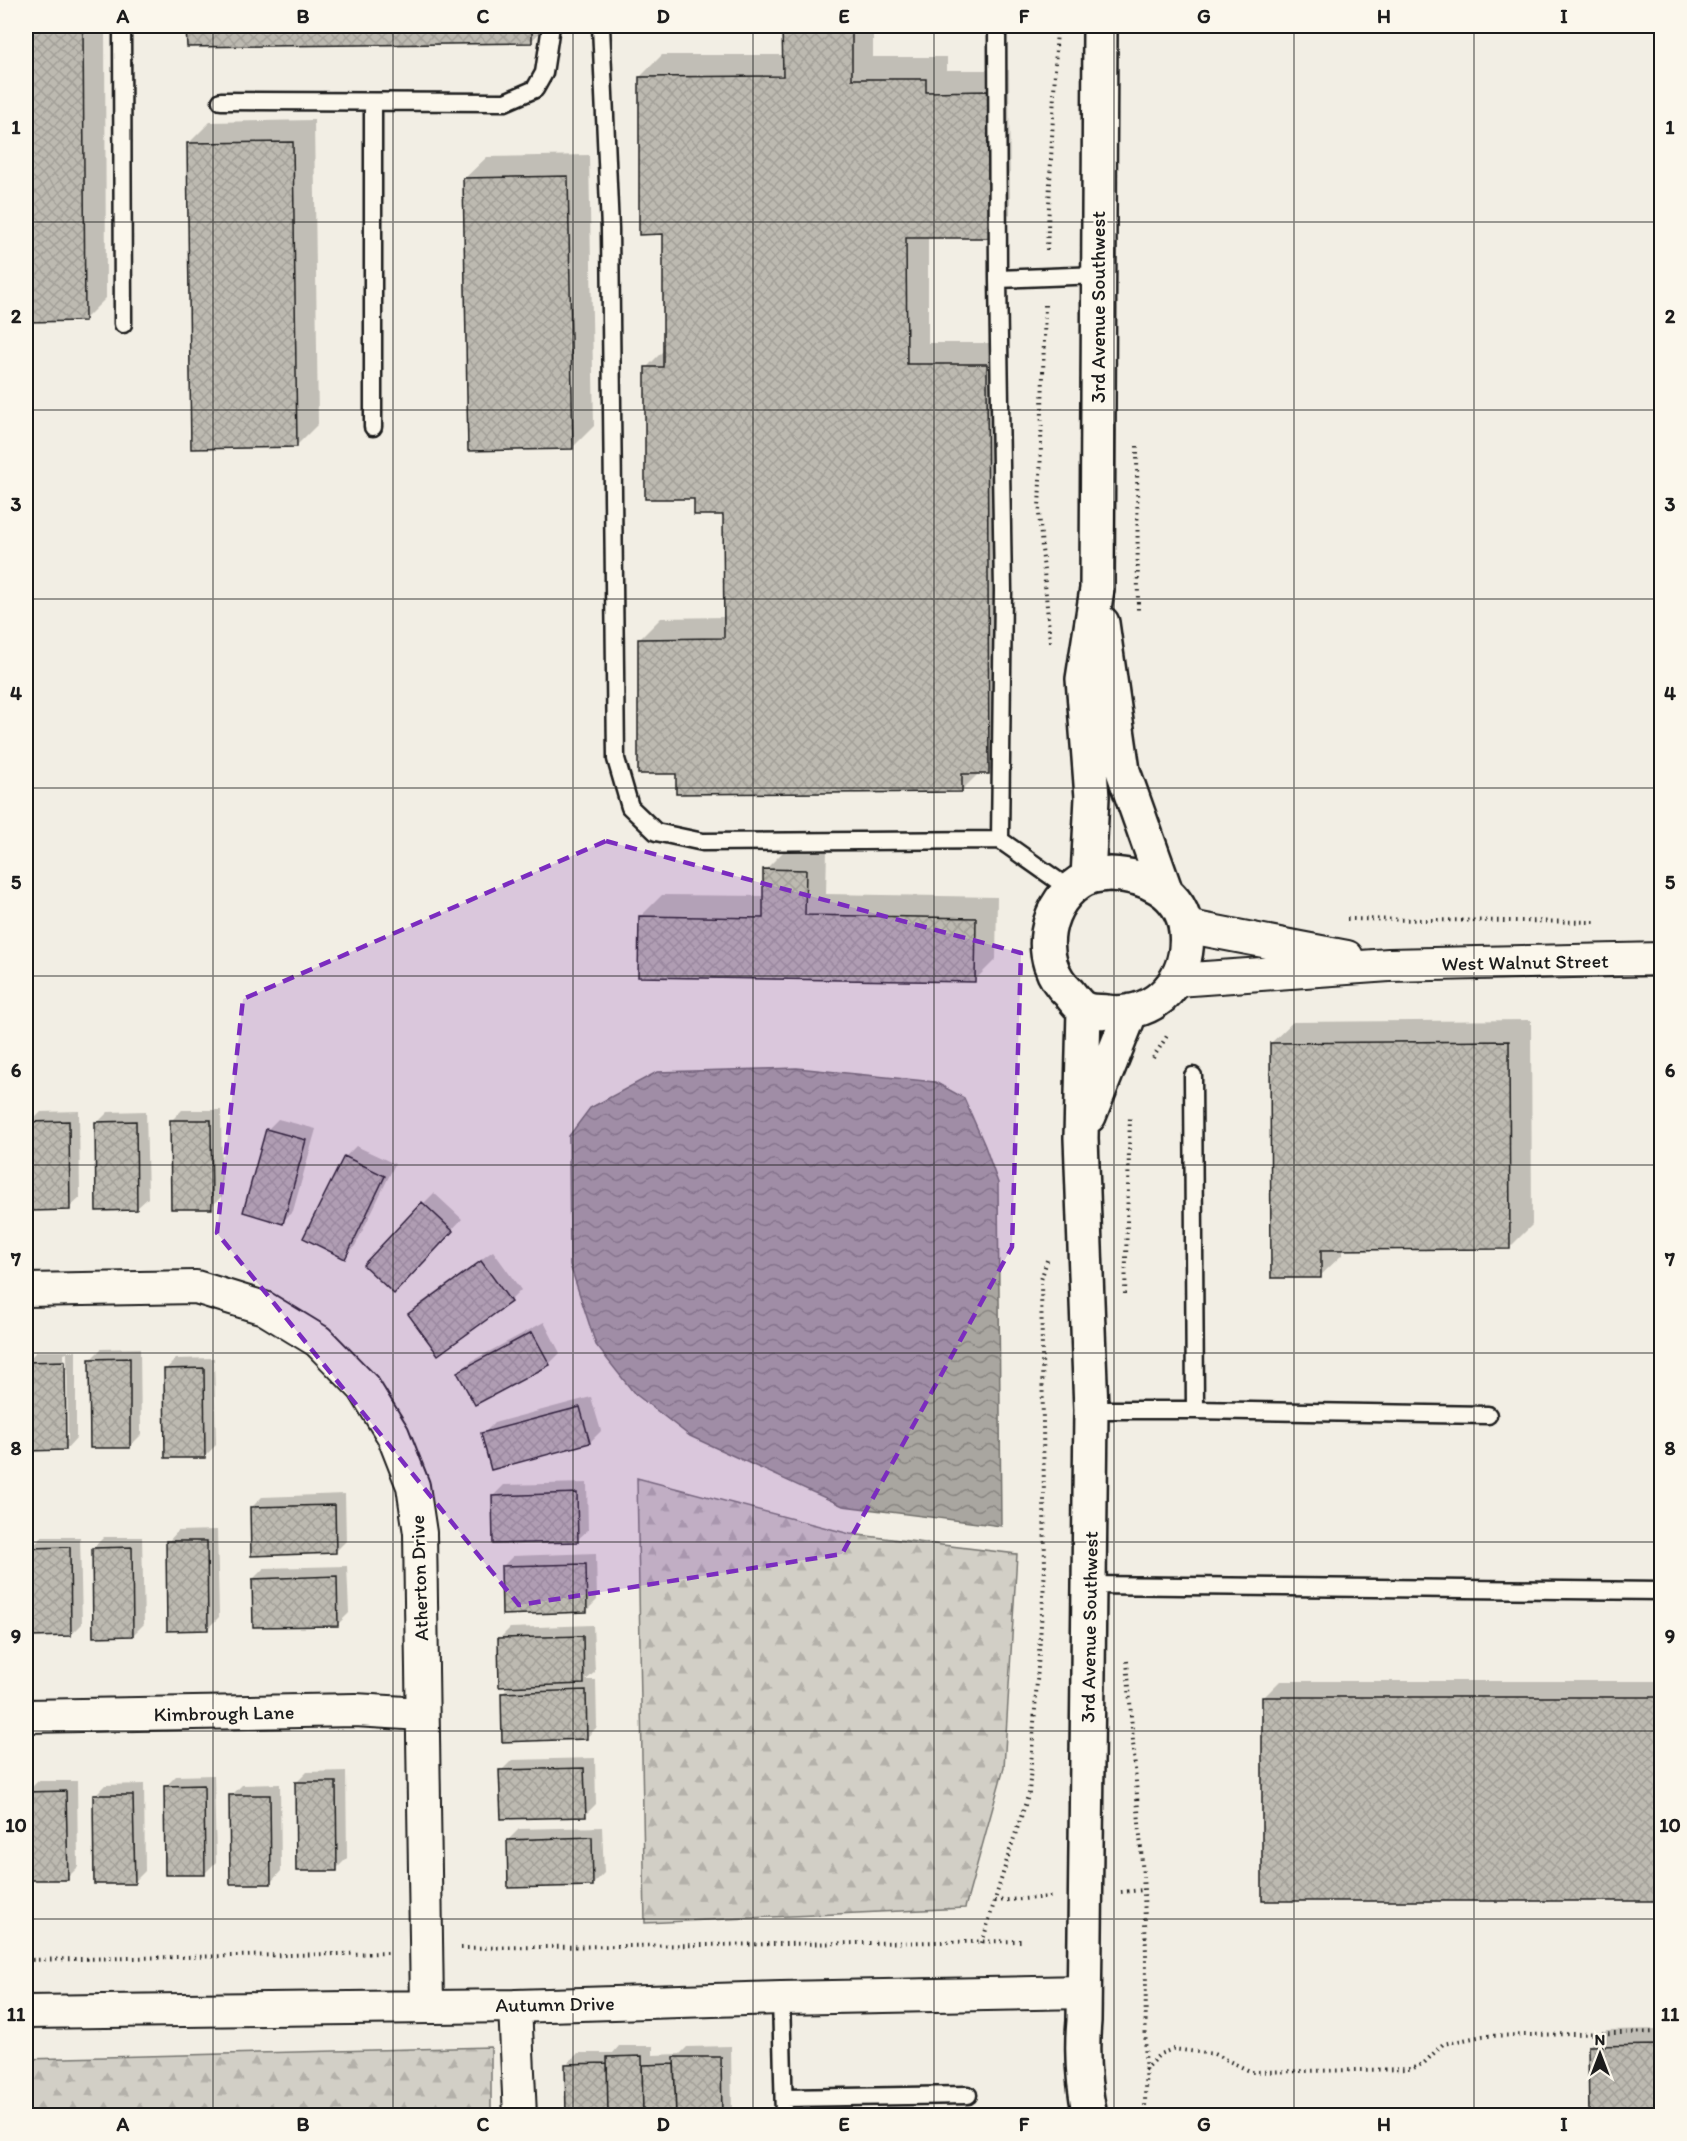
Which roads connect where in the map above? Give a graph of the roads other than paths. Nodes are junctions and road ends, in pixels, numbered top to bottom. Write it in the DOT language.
graph roads {
  1 [pos="122,26"];
  2 [pos="551,26"];
  3 [pos="601,26"];
  4 [pos="997,26"];
  5 [pos="1100,26"];
  6 [pos="221,101"];
  7 [pos="374,102"];
  8 [pos="1099,275"];
  9 [pos="998,279"];
  10 [pos="123,324"];
  11 [pos="373,427"];
  12 [pos="1096,589"];
  13 [pos="1000,840"];
  14 [pos="1080,884"];
  15 [pos="1166,892"];
  16 [pos="1185,926"];
  17 [pos="1662,959"];
  18 [pos="1389,965"];
  19 [pos="1177,980"];
  20 [pos="1084,1009"];
  21 [pos="1131,1011"];
  22 [pos="1193,1076"];
  23 [pos="1081,1138"];
  24 [pos="26,1290"];
  25 [pos="1091,1410"];
  26 [pos="1196,1410"];
  27 [pos="1488,1415"];
  28 [pos="1089,1585"];
  29 [pos="1662,1591"];
  30 [pos="422,1714"];
  31 [pos="26,1716"];
  32 [pos="1084,1992"];
  33 [pos="781,1998"];
  34 [pos="427,2006"];
  35 [pos="515,2006"];
  36 [pos="26,2012"];
  37 [pos="968,2095"];
  38 [pos="784,2098"];
  39 [pos="520,2115"];
  40 [pos="784,2115"];
  41 [pos="1090,2115"];
  1 -- 10 [label="lane"];
  2 -- 7 [label="lane"];
  3 -- 13 [label="lane"];
  4 -- 9 [label="lane"];
  5 -- 8 [label="street, 3rd Avenue Southwest"];
  6 -- 7 [label="lane"];
  7 -- 11 [label="lane"];
  8 -- 9 [label="lane"];
  8 -- 12 [label="street, 3rd Avenue Southwest"];
  9 -- 13 [label="lane"];
  12 -- 14 [label="street, 3rd Avenue Southwest"];
  12 -- 15 [label="street, 3rd Avenue Southwest"];
  13 -- 14 [label="lane"];
  14 -- 15 [label="street"];
  14 -- 20 [label="street"];
  15 -- 16 [label="street"];
  16 -- 18 [label="street, West Walnut Street"];
  16 -- 19 [label="street"];
  17 -- 18 [label="street, West Walnut Street"];
  18 -- 19 [label="street, West Walnut Street"];
  19 -- 21 [label="street"];
  20 -- 21 [label="street"];
  20 -- 23 [label="street, 3rd Avenue Southwest"];
  21 -- 23 [label="street, 3rd Avenue Southwest"];
  22 -- 26 [label="lane"];
  23 -- 25 [label="street, 3rd Avenue Southwest"];
  24 -- 30 [label="street, Atherton Drive"];
  25 -- 26 [label="lane"];
  25 -- 28 [label="street, 3rd Avenue Southwest"];
  26 -- 27 [label="lane"];
  28 -- 29 [label="lane"];
  28 -- 32 [label="street, 3rd Avenue Southwest"];
  30 -- 31 [label="street, Kimbrough Lane"];
  30 -- 34 [label="street, Atherton Drive"];
  32 -- 33 [label="street, Autumn Drive"];
  32 -- 41 [label="street, 3rd Avenue Southwest"];
  33 -- 35 [label="street, Autumn Drive"];
  33 -- 38 [label="lane"];
  34 -- 35 [label="street, Autumn Drive"];
  34 -- 36 [label="street, Autumn Drive"];
  35 -- 39 [label="street"];
  37 -- 38 [label="lane"];
  38 -- 40 [label="lane"];
}
